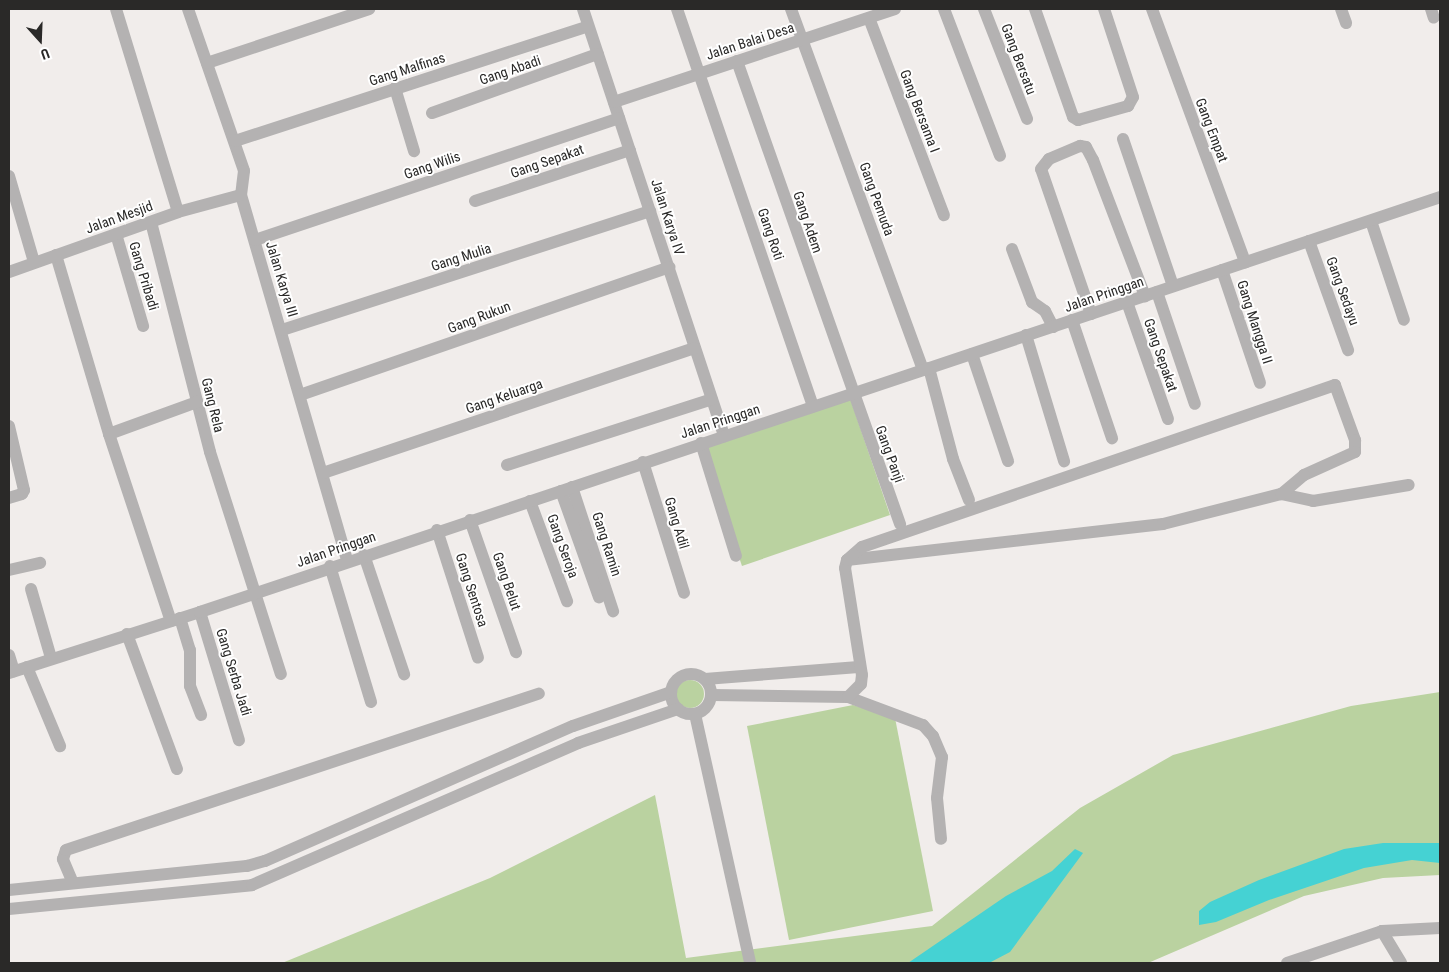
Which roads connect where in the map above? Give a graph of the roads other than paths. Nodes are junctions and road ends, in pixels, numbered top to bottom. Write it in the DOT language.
graph roads {
  1 [pos="116,9"];
  2 [pos="188,9"];
  3 [pos="369,9"];
  4 [pos="583,9"];
  5 [pos="677,9"];
  6 [pos="791,9"];
  7 [pos="896,9"];
  8 [pos="944,9"];
  9 [pos="984,9"];
  10 [pos="1035,9"];
  11 [pos="1104,9"];
  12 [pos="1152,9"];
  13 [pos="1341,9"];
  14 [pos="869,18"];
  15 [pos="1346,23"];
  16 [pos="588,26"];
  17 [pos="802,40"];
  18 [pos="598,54"];
  19 [pos="736,61"];
  20 [pos="207,63"];
  21 [pos="699,73"];
  22 [pos="395,88"];
  23 [pos="614,102"];
  24 [pos="432,113"];
  25 [pos="619,118"];
  26 [pos="1027,119"];
  27 [pos="1123,139"];
  28 [pos="235,141"];
  29 [pos="630,150"];
  30 [pos="414,151"];
  31 [pos="1000,156"];
  32 [pos="9,176"];
  33 [pos="241,195"];
  34 [pos="1440,197"];
  35 [pos="475,201"];
  36 [pos="650,211"];
  37 [pos="178,212"];
  38 [pos="944,215"];
  39 [pos="1371,221"];
  40 [pos="151,222"];
  41 [pos="116,234"];
  42 [pos="255,240"];
  43 [pos="1309,241"];
  44 [pos="1012,249"];
  45 [pos="56,256"];
  46 [pos="34,262"];
  47 [pos="1245,262"];
  48 [pos="669,267"];
  49 [pos="1222,270"];
  50 [pos="9,272"];
  51 [pos="1173,286"];
  52 [pos="1151,294"];
  53 [pos="1127,302"];
  54 [pos="1092,314"];
  55 [pos="1072,320"];
  56 [pos="1404,320"];
  57 [pos="144,326"];
  58 [pos="1054,327"];
  59 [pos="282,330"];
  60 [pos="1026,335"];
  61 [pos="695,348"];
  62 [pos="1348,350"];
  63 [pos="972,354"];
  64 [pos="926,369"];
  65 [pos="1260,384"];
  66 [pos="852,393"];
  67 [pos="300,395"];
  68 [pos="712,399"];
  69 [pos="197,402"];
  70 [pos="1195,404"];
  71 [pos="813,406"];
  72 [pos="1168,419"];
  73 [pos="9,426"];
  74 [pos="109,434"];
  75 [pos="724,436"];
  76 [pos="1112,438"];
  77 [pos="701,443"];
  78 [pos="1008,461"];
  79 [pos="1064,461"];
  80 [pos="643,462"];
  81 [pos="507,465"];
  82 [pos="323,473"];
  83 [pos="1409,485"];
  84 [pos="566,489"];
  85 [pos="1280,494"];
  86 [pos="9,498"];
  87 [pos="969,500"];
  88 [pos="530,501"];
  89 [pos="470,520"];
  90 [pos="900,524"];
  91 [pos="437,530"];
  92 [pos="364,555"];
  93 [pos="736,556"];
  94 [pos="847,560"];
  95 [pos="347,561"];
  96 [pos="40,564"];
  97 [pos="330,566"];
  98 [pos="9,570"];
  99 [pos="31,589"];
  100 [pos="256,592"];
  101 [pos="684,593"];
  102 [pos="599,597"];
  103 [pos="567,601"];
  104 [pos="613,611"];
  105 [pos="200,612"];
  106 [pos="175,620"];
  107 [pos="127,634"];
  108 [pos="516,652"];
  109 [pos="9,655"];
  110 [pos="51,658"];
  111 [pos="478,658"];
  112 [pos="27,666"];
  113 [pos="859,667"];
  114 [pos="11,672"];
  115 [pos="281,674"];
  116 [pos="404,674"];
  117 [pos="705,679"];
  118 [pos="671,692"];
  119 [pos="539,694"];
  120 [pos="712,695"];
  121 [pos="848,696"];
  122 [pos="371,702"];
  123 [pos="678,709"];
  124 [pos="695,714"];
  125 [pos="201,715"];
  126 [pos="239,740"];
  127 [pos="60,746"];
  128 [pos="177,769"];
  129 [pos="412,796"];
  130 [pos="419,812"];
  131 [pos="941,840"];
  132 [pos="146,875"];
  133 [pos="73,883"];
  134 [pos="9,890"];
  135 [pos="145,894"];
  136 [pos="9,910"];
  137 [pos="1440,928"];
  138 [pos="1382,931"];
  139 [pos="1294,962"];
  140 [pos="750,963"];
  141 [pos="1401,963"];
  1 -- 37 [label="street"];
  2 -- 20 [label="street, Jalan Karya III"];
  3 -- 20 [label="street"];
  4 -- 16 [label="street, Jalan Karya IV"];
  5 -- 21 [label="street, Gang Roti"];
  6 -- 17 [label="street, Gang Pemuda"];
  7 -- 14 [label="street, Jalan Balai Desa"];
  8 -- 31 [label="street"];
  9 -- 26 [label="street, Gang Bersatu"];
  10 -- 11 [label="street"];
  12 -- 47 [label="street, Gang Empat"];
  13 -- 15 [label="street"];
  14 -- 17 [label="street, Jalan Balai Desa"];
  14 -- 38 [label="street, Gang Bersama I"];
  16 -- 18 [label="street, Jalan Karya IV"];
  16 -- 22 [label="street, Gang Malfinas"];
  17 -- 19 [label="street, Jalan Balai Desa"];
  17 -- 64 [label="street, Gang Pemuda"];
  18 -- 23 [label="street, Jalan Karya IV"];
  18 -- 24 [label="street, Gang Abadi"];
  19 -- 21 [label="street, Jalan Balai Desa"];
  19 -- 66 [label="street, Gang Adem"];
  20 -- 28 [label="street, Jalan Karya III"];
  21 -- 23 [label="street, Jalan Balai Desa"];
  21 -- 71 [label="street, Gang Roti"];
  22 -- 28 [label="street, Gang Malfinas"];
  22 -- 30 [label="street"];
  23 -- 25 [label="street, Jalan Karya IV"];
  25 -- 29 [label="street, Jalan Karya IV"];
  25 -- 42 [label="street, Gang Wilis"];
  27 -- 51 [label="street"];
  28 -- 33 [label="street, Jalan Karya III"];
  29 -- 35 [label="street, Gang Sepakat"];
  29 -- 36 [label="street, Jalan Karya IV"];
  32 -- 46 [label="street"];
  33 -- 37 [label="street, Jalan Mesjid"];
  33 -- 42 [label="street, Jalan Karya III"];
  34 -- 39 [label="street, Jalan Pringgan"];
  36 -- 48 [label="street, Jalan Karya IV"];
  36 -- 59 [label="street, Gang Mulia"];
  37 -- 40 [label="street, Jalan Mesjid"];
  39 -- 43 [label="street, Jalan Pringgan"];
  39 -- 56 [label="street"];
  40 -- 41 [label="street, Jalan Mesjid"];
  40 -- 69 [label="street, Gang Rela"];
  41 -- 45 [label="street, Jalan Mesjid"];
  41 -- 57 [label="street, Gang Pribadi"];
  42 -- 59 [label="street, Jalan Karya III"];
  43 -- 47 [label="street, Jalan Pringgan"];
  43 -- 62 [label="street, Gang Sedayu"];
  44 -- 58 [label="street"];
  45 -- 46 [label="street, Jalan Mesjid"];
  45 -- 74 [label="street"];
  46 -- 50 [label="street, Jalan Mesjid"];
  47 -- 49 [label="street, Jalan Pringgan"];
  48 -- 61 [label="street, Jalan Karya IV"];
  48 -- 67 [label="street, Gang Rukun"];
  49 -- 51 [label="street, Jalan Pringgan"];
  49 -- 65 [label="street, Gang Mangga II"];
  51 -- 52 [label="street, Jalan Pringgan"];
  52 -- 53 [label="street, Jalan Pringgan"];
  52 -- 54 [label="street"];
  52 -- 70 [label="street"];
  53 -- 54 [label="street, Jalan Pringgan"];
  53 -- 72 [label="street, Gang Sepakat"];
  54 -- 55 [label="street, Jalan Pringgan"];
  55 -- 58 [label="street, Jalan Pringgan"];
  55 -- 76 [label="street"];
  58 -- 60 [label="street, Jalan Pringgan"];
  59 -- 67 [label="street, Jalan Karya III"];
  60 -- 63 [label="street, Jalan Pringgan"];
  60 -- 79 [label="street"];
  61 -- 68 [label="street, Jalan Karya IV"];
  61 -- 82 [label="street, Gang Keluarga"];
  63 -- 64 [label="street, Jalan Pringgan"];
  63 -- 78 [label="street"];
  64 -- 66 [label="street, Jalan Pringgan"];
  64 -- 87 [label="street, Gang Pemuda"];
  66 -- 71 [label="street, Jalan Pringgan"];
  66 -- 90 [label="street, Gang Panji"];
  67 -- 82 [label="street, Jalan Karya III"];
  68 -- 75 [label="street, Jalan Karya IV"];
  68 -- 81 [label="street"];
  69 -- 74 [label="street"];
  69 -- 100 [label="street, Gang Rela"];
  71 -- 75 [label="street, Jalan Pringgan"];
  73 -- 86 [label="street"];
  74 -- 106 [label="street"];
  75 -- 77 [label="street, Jalan Pringgan"];
  77 -- 80 [label="street, Jalan Pringgan"];
  77 -- 93 [label="street"];
  80 -- 84 [label="street, Jalan Pringgan"];
  80 -- 101 [label="street, Gang Adil"];
  82 -- 95 [label="street, Jalan Karya III"];
  83 -- 85 [label="street"];
  84 -- 88 [label="street, Jalan Pringgan"];
  84 -- 102 [label="street"];
  84 -- 104 [label="street, Gang Ramin"];
  85 -- 94 [label="street"];
  85 -- 94 [label="street"];
  88 -- 89 [label="street, Jalan Pringgan"];
  88 -- 103 [label="street, Gang Seroja"];
  89 -- 91 [label="street, Jalan Pringgan"];
  89 -- 108 [label="street, Gang Belut"];
  91 -- 92 [label="street, Jalan Pringgan"];
  91 -- 111 [label="street, Gang Sentosa"];
  92 -- 95 [label="street, Jalan Pringgan"];
  92 -- 116 [label="street"];
  94 -- 113 [label="street"];
  95 -- 97 [label="street, Jalan Pringgan"];
  96 -- 98 [label="street"];
  97 -- 100 [label="street, Jalan Pringgan"];
  97 -- 122 [label="street"];
  99 -- 110 [label="street"];
  100 -- 105 [label="street, Jalan Pringgan"];
  100 -- 115 [label="street, Gang Rela"];
  105 -- 106 [label="street, Jalan Pringgan"];
  105 -- 126 [label="street, Gang Serba Jadi"];
  106 -- 107 [label="street, Jalan Pringgan"];
  106 -- 125 [label="street"];
  107 -- 110 [label="street, Jalan Pringgan"];
  107 -- 128 [label="street"];
  109 -- 114 [label="street"];
  110 -- 112 [label="street, Jalan Pringgan"];
  112 -- 114 [label="street, Jalan Pringgan"];
  112 -- 127 [label="street"];
  113 -- 117 [label="street"];
  113 -- 121 [label="street"];
  117 -- 118 [label="street"];
  117 -- 120 [label="street"];
  118 -- 123 [label="street"];
  118 -- 129 [label="street"];
  119 -- 133 [label="street"];
  120 -- 121 [label="street"];
  120 -- 124 [label="street"];
  121 -- 131 [label="street"];
  123 -- 124 [label="street"];
  123 -- 130 [label="street"];
  124 -- 140 [label="street"];
  129 -- 130 [label="street"];
  129 -- 132 [label="street"];
  130 -- 135 [label="street"];
  132 -- 133 [label="street"];
  132 -- 135 [label="street"];
  133 -- 134 [label="street"];
  135 -- 136 [label="street"];
  137 -- 138 [label="street"];
  138 -- 139 [label="street"];
  138 -- 141 [label="street"];
}
